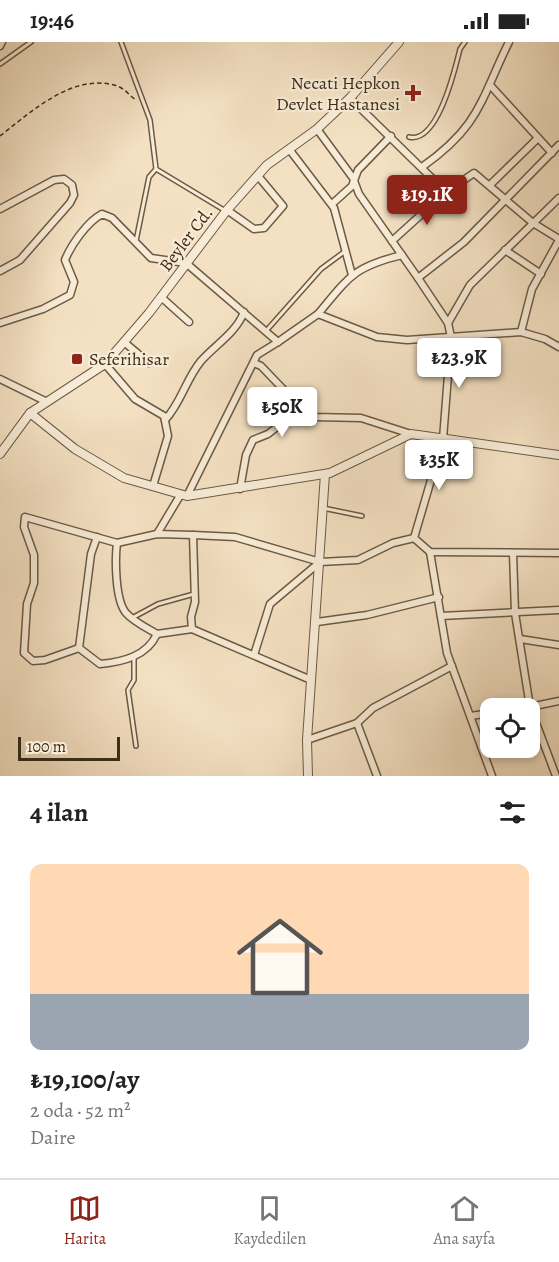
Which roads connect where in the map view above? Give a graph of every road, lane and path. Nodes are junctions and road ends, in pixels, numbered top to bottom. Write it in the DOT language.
graph roads {
  1 [pos="31,42"];
  2 [pos="121,42"];
  3 [pos="399,42"];
  4 [pos="465,42"];
  5 [pos="509,42"];
  6 [pos="0,64"];
  7 [pos="490,85"];
  8 [pos="350,98"];
  9 [pos="145,105"];
  10 [pos="317,129"];
  11 [pos="0,136"];
  12 [pos="391,136"];
  13 [pos="410,137"];
  14 [pos="538,138"];
  15 [pos="559,146"];
  16 [pos="289,149"];
  17 [pos="552,153"];
  18 [pos="422,167"];
  19 [pos="156,169"];
  20 [pos="258,176"];
  21 [pos="353,178"];
  22 [pos="490,185"];
  23 [pos="446,192"];
  24 [pos="559,198"];
  25 [pos="507,199"];
  26 [pos="332,204"];
  27 [pos="0,209"];
  28 [pos="227,210"];
  29 [pos="534,223"];
  30 [pos="559,239"];
  31 [pos="392,241"];
  32 [pos="136,244"];
  33 [pos="345,250"];
  34 [pos="505,250"];
  35 [pos="402,255"];
  36 [pos="550,256"];
  37 [pos="559,259"];
  38 [pos="186,263"];
  39 [pos="0,271"];
  40 [pos="541,274"];
  41 [pos="352,275"];
  42 [pos="418,278"];
  43 [pos="161,297"];
  44 [pos="244,312"];
  45 [pos="318,314"];
  46 [pos="189,322"];
  47 [pos="448,323"];
  48 [pos="0,324"];
  49 [pos="266,331"];
  50 [pos="521,332"];
  51 [pos="451,337"];
  52 [pos="124,342"];
  53 [pos="278,342"];
  54 [pos="559,347"];
  55 [pos="149,363"];
  56 [pos="254,363"];
  57 [pos="105,364"];
  58 [pos="0,379"];
  59 [pos="45,401"];
  60 [pos="296,412"];
  61 [pos="30,413"];
  62 [pos="165,420"];
  63 [pos="411,434"];
  64 [pos="443,439"];
  65 [pos="0,454"];
  66 [pos="559,455"];
  67 [pos="325,474"];
  68 [pos="153,486"];
  69 [pos="240,489"];
  70 [pos="184,495"];
  71 [pos="323,508"];
  72 [pos="362,516"];
  73 [pos="157,534"];
  74 [pos="193,536"];
  75 [pos="97,537"];
  76 [pos="414,538"];
  77 [pos="117,543"];
  78 [pos="430,552"];
  79 [pos="513,553"];
  80 [pos="559,553"];
  81 [pos="320,562"];
  82 [pos="194,594"];
  83 [pos="439,597"];
  84 [pos="559,609"];
  85 [pos="516,613"];
  86 [pos="441,616"];
  87 [pos="132,618"];
  88 [pos="317,622"];
  89 [pos="192,629"];
  90 [pos="157,634"];
  91 [pos="520,639"];
  92 [pos="559,645"];
  93 [pos="79,648"];
  94 [pos="254,655"];
  95 [pos="134,657"];
  96 [pos="452,666"];
  97 [pos="311,680"];
  98 [pos="529,698"];
  99 [pos="559,701"];
  100 [pos="540,705"];
  101 [pos="480,715"];
  102 [pos="471,716"];
  103 [pos="357,723"];
  104 [pos="540,734"];
  105 [pos="307,740"];
  106 [pos="136,746"];
  107 [pos="308,776"];
  108 [pos="377,776"];
  109 [pos="492,776"];
  110 [pos="556,776"];
  1 -- 6 [label="lane"];
  2 -- 9 [label="lane"];
  3 -- 8 [label="street, Beyler Cd."];
  4 -- 13 [label="lane"];
  5 -- 7 [label="street"];
  7 -- 14 [label="street"];
  7 -- 18 [label="street"];
  8 -- 10 [label="street, Beyler Cd."];
  8 -- 12 [label="street"];
  9 -- 11 [label="path"];
  9 -- 19 [label="lane"];
  10 -- 16 [label="street, Beyler Cd."];
  10 -- 21 [label="street"];
  12 -- 18 [label="street"];
  12 -- 21 [label="street"];
  14 -- 17 [label="street"];
  14 -- 22 [label="street"];
  15 -- 17 [label="street"];
  16 -- 20 [label="street, Beyler Cd."];
  16 -- 26 [label="street"];
  17 -- 25 [label="street"];
  18 -- 23 [label="street"];
  19 -- 28 [label="lane"];
  19 -- 32 [label="lane"];
  20 -- 28 [label="street, Beyler Cd."];
  20 -- 28 [label="street"];
  21 -- 26 [label="street"];
  21 -- 31 [label="street"];
  22 -- 23 [label="street"];
  22 -- 25 [label="street"];
  23 -- 31 [label="street"];
  24 -- 29 [label="street"];
  25 -- 29 [label="street"];
  25 -- 42 [label="street"];
  26 -- 33 [label="street"];
  27 -- 39 [label="street"];
  28 -- 38 [label="street, Beyler Cd."];
  29 -- 30 [label="street"];
  29 -- 34 [label="street"];
  30 -- 36 [label="street"];
  31 -- 35 [label="street"];
  32 -- 38 [label="street"];
  32 -- 48 [label="street"];
  33 -- 41 [label="street"];
  33 -- 49 [label="lane"];
  34 -- 40 [label="street"];
  34 -- 47 [label="street"];
  35 -- 41 [label="street"];
  35 -- 42 [label="street"];
  36 -- 37 [label="street"];
  36 -- 40 [label="street"];
  38 -- 43 [label="street, Beyler Cd."];
  38 -- 44 [label="street"];
  40 -- 50 [label="street"];
  41 -- 45 [label="street"];
  42 -- 47 [label="street"];
  43 -- 46 [label="street"];
  43 -- 52 [label="street, Beyler Cd."];
  44 -- 49 [label="street"];
  44 -- 62 [label="street"];
  45 -- 51 [label="street"];
  45 -- 53 [label="street"];
  47 -- 51 [label="street"];
  49 -- 53 [label="street"];
  50 -- 51 [label="street"];
  50 -- 54 [label="street"];
  51 -- 64 [label="street"];
  52 -- 55 [label="street"];
  52 -- 57 [label="street, Beyler Cd."];
  53 -- 56 [label="street"];
  56 -- 60 [label="street"];
  56 -- 70 [label="street"];
  57 -- 59 [label="street, Beyler Cd."];
  57 -- 62 [label="street"];
  58 -- 59 [label="street"];
  59 -- 61 [label="street, Beyler Cd."];
  60 -- 63 [label="street"];
  60 -- 69 [label="street"];
  61 -- 65 [label="street, Beyler Cd."];
  61 -- 68 [label="street"];
  62 -- 68 [label="street"];
  63 -- 64 [label="street"];
  63 -- 67 [label="street"];
  64 -- 66 [label="street"];
  64 -- 76 [label="street"];
  67 -- 69 [label="street"];
  67 -- 71 [label="street"];
  68 -- 70 [label="street"];
  69 -- 70 [label="street"];
  70 -- 73 [label="street"];
  71 -- 72 [label="lane"];
  71 -- 81 [label="street"];
  73 -- 74 [label="street"];
  73 -- 77 [label="street"];
  74 -- 81 [label="street"];
  74 -- 82 [label="street"];
  75 -- 77 [label="street"];
  75 -- 93 [label="street"];
  75 -- 93 [label="street"];
  76 -- 78 [label="street"];
  76 -- 81 [label="street"];
  77 -- 87 [label="street"];
  78 -- 79 [label="street"];
  78 -- 83 [label="street"];
  79 -- 80 [label="street"];
  79 -- 85 [label="street"];
  81 -- 88 [label="street"];
  81 -- 94 [label="street"];
  82 -- 87 [label="lane"];
  82 -- 89 [label="street"];
  83 -- 86 [label="street"];
  83 -- 88 [label="street"];
  84 -- 85 [label="street"];
  85 -- 86 [label="street"];
  85 -- 91 [label="street"];
  86 -- 96 [label="street"];
  87 -- 90 [label="street"];
  88 -- 97 [label="street"];
  89 -- 90 [label="street"];
  89 -- 94 [label="street"];
  90 -- 95 [label="street"];
  91 -- 92 [label="street"];
  91 -- 98 [label="street"];
  93 -- 95 [label="street"];
  94 -- 97 [label="street"];
  95 -- 106 [label="lane"];
  96 -- 102 [label="street"];
  96 -- 103 [label="street"];
  97 -- 105 [label="street"];
  99 -- 100 [label="street"];
  101 -- 102 [label="street"];
  102 -- 109 [label="street"];
  103 -- 105 [label="street"];
  103 -- 108 [label="street"];
  104 -- 110 [label="street"];
  105 -- 107 [label="street"];
}
